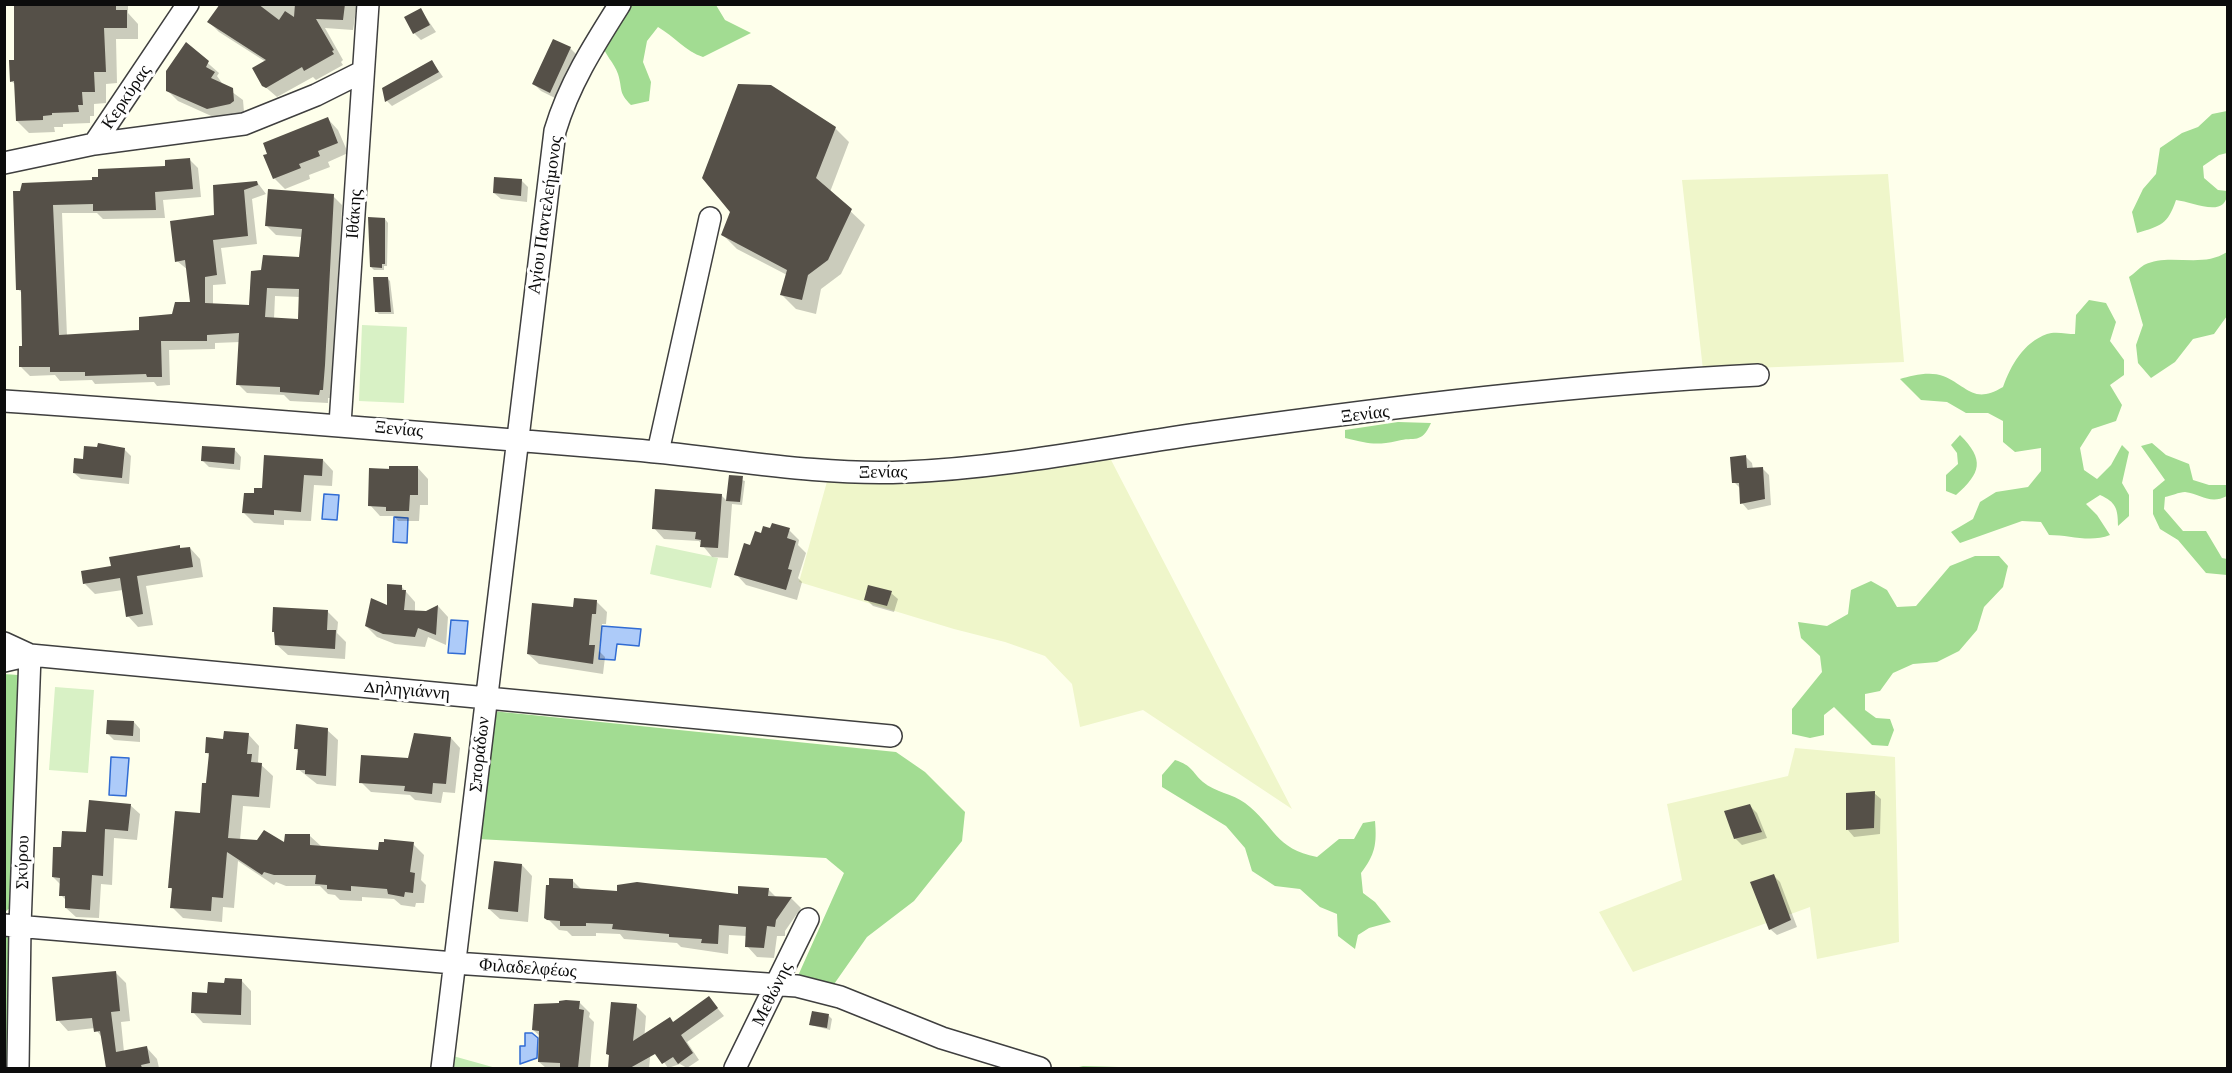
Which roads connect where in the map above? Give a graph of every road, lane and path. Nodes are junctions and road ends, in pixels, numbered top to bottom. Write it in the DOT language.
graph roads {
  1 [pos="188,4"];
  2 [pos="368,4"];
  3 [pos="620,4"];
  4 [pos="362,72"];
  5 [pos="94,144"];
  6 [pos="4,163"];
  7 [pos="710,218"];
  8 [pos="1758,375"];
  9 [pos="4,401"];
  10 [pos="340,424"];
  11 [pos="516,440"];
  12 [pos="658,452"];
  13 [pos="4,643"];
  14 [pos="30,655"];
  15 [pos="4,661"];
  16 [pos="486,697"];
  17 [pos="891,736"];
  18 [pos="808,919"];
  19 [pos="12,925"];
  20 [pos="454,963"];
  21 [pos="777,984"];
  22 [pos="18,1068"];
  23 [pos="442,1068"];
  24 [pos="735,1068"];
  25 [pos="1040,1068"];
  1 -- 5 [label="street, Κερκύρας"];
  2 -- 4 [label="street, Ιθάκης"];
  3 -- 11 [label="street, Αγίου Παντελεήμονος"];
  4 -- 5 [label="street"];
  4 -- 10 [label="street, Ιθάκης"];
  5 -- 6 [label="street, Κερκύρας"];
  7 -- 12 [label="street"];
  8 -- 12 [label="street, Ξενίας"];
  9 -- 10 [label="street, Ξενίας"];
  10 -- 11 [label="street, Ξενίας"];
  11 -- 12 [label="street, Ξενίας"];
  11 -- 16 [label="street, Σποράδων"];
  13 -- 14 [label="street, Δηληγιάννη"];
  14 -- 15 [label="street, Δηληγιάννη"];
  14 -- 16 [label="street, Δηληγιάννη"];
  14 -- 19 [label="street, Σκύρου"];
  16 -- 17 [label="street, Δηληγιάννη"];
  16 -- 20 [label="street, Σποράδων"];
  18 -- 21 [label="street, Μεθώνης"];
  19 -- 20 [label="street, Φιλαδελφέως"];
  19 -- 22 [label="street, Σκύρου"];
  20 -- 21 [label="street, Φιλαδελφέως"];
  20 -- 23 [label="street, Σποράδων"];
  21 -- 24 [label="street, Μεθώνης"];
  21 -- 25 [label="street, Φιλαδελφέως"];
}
